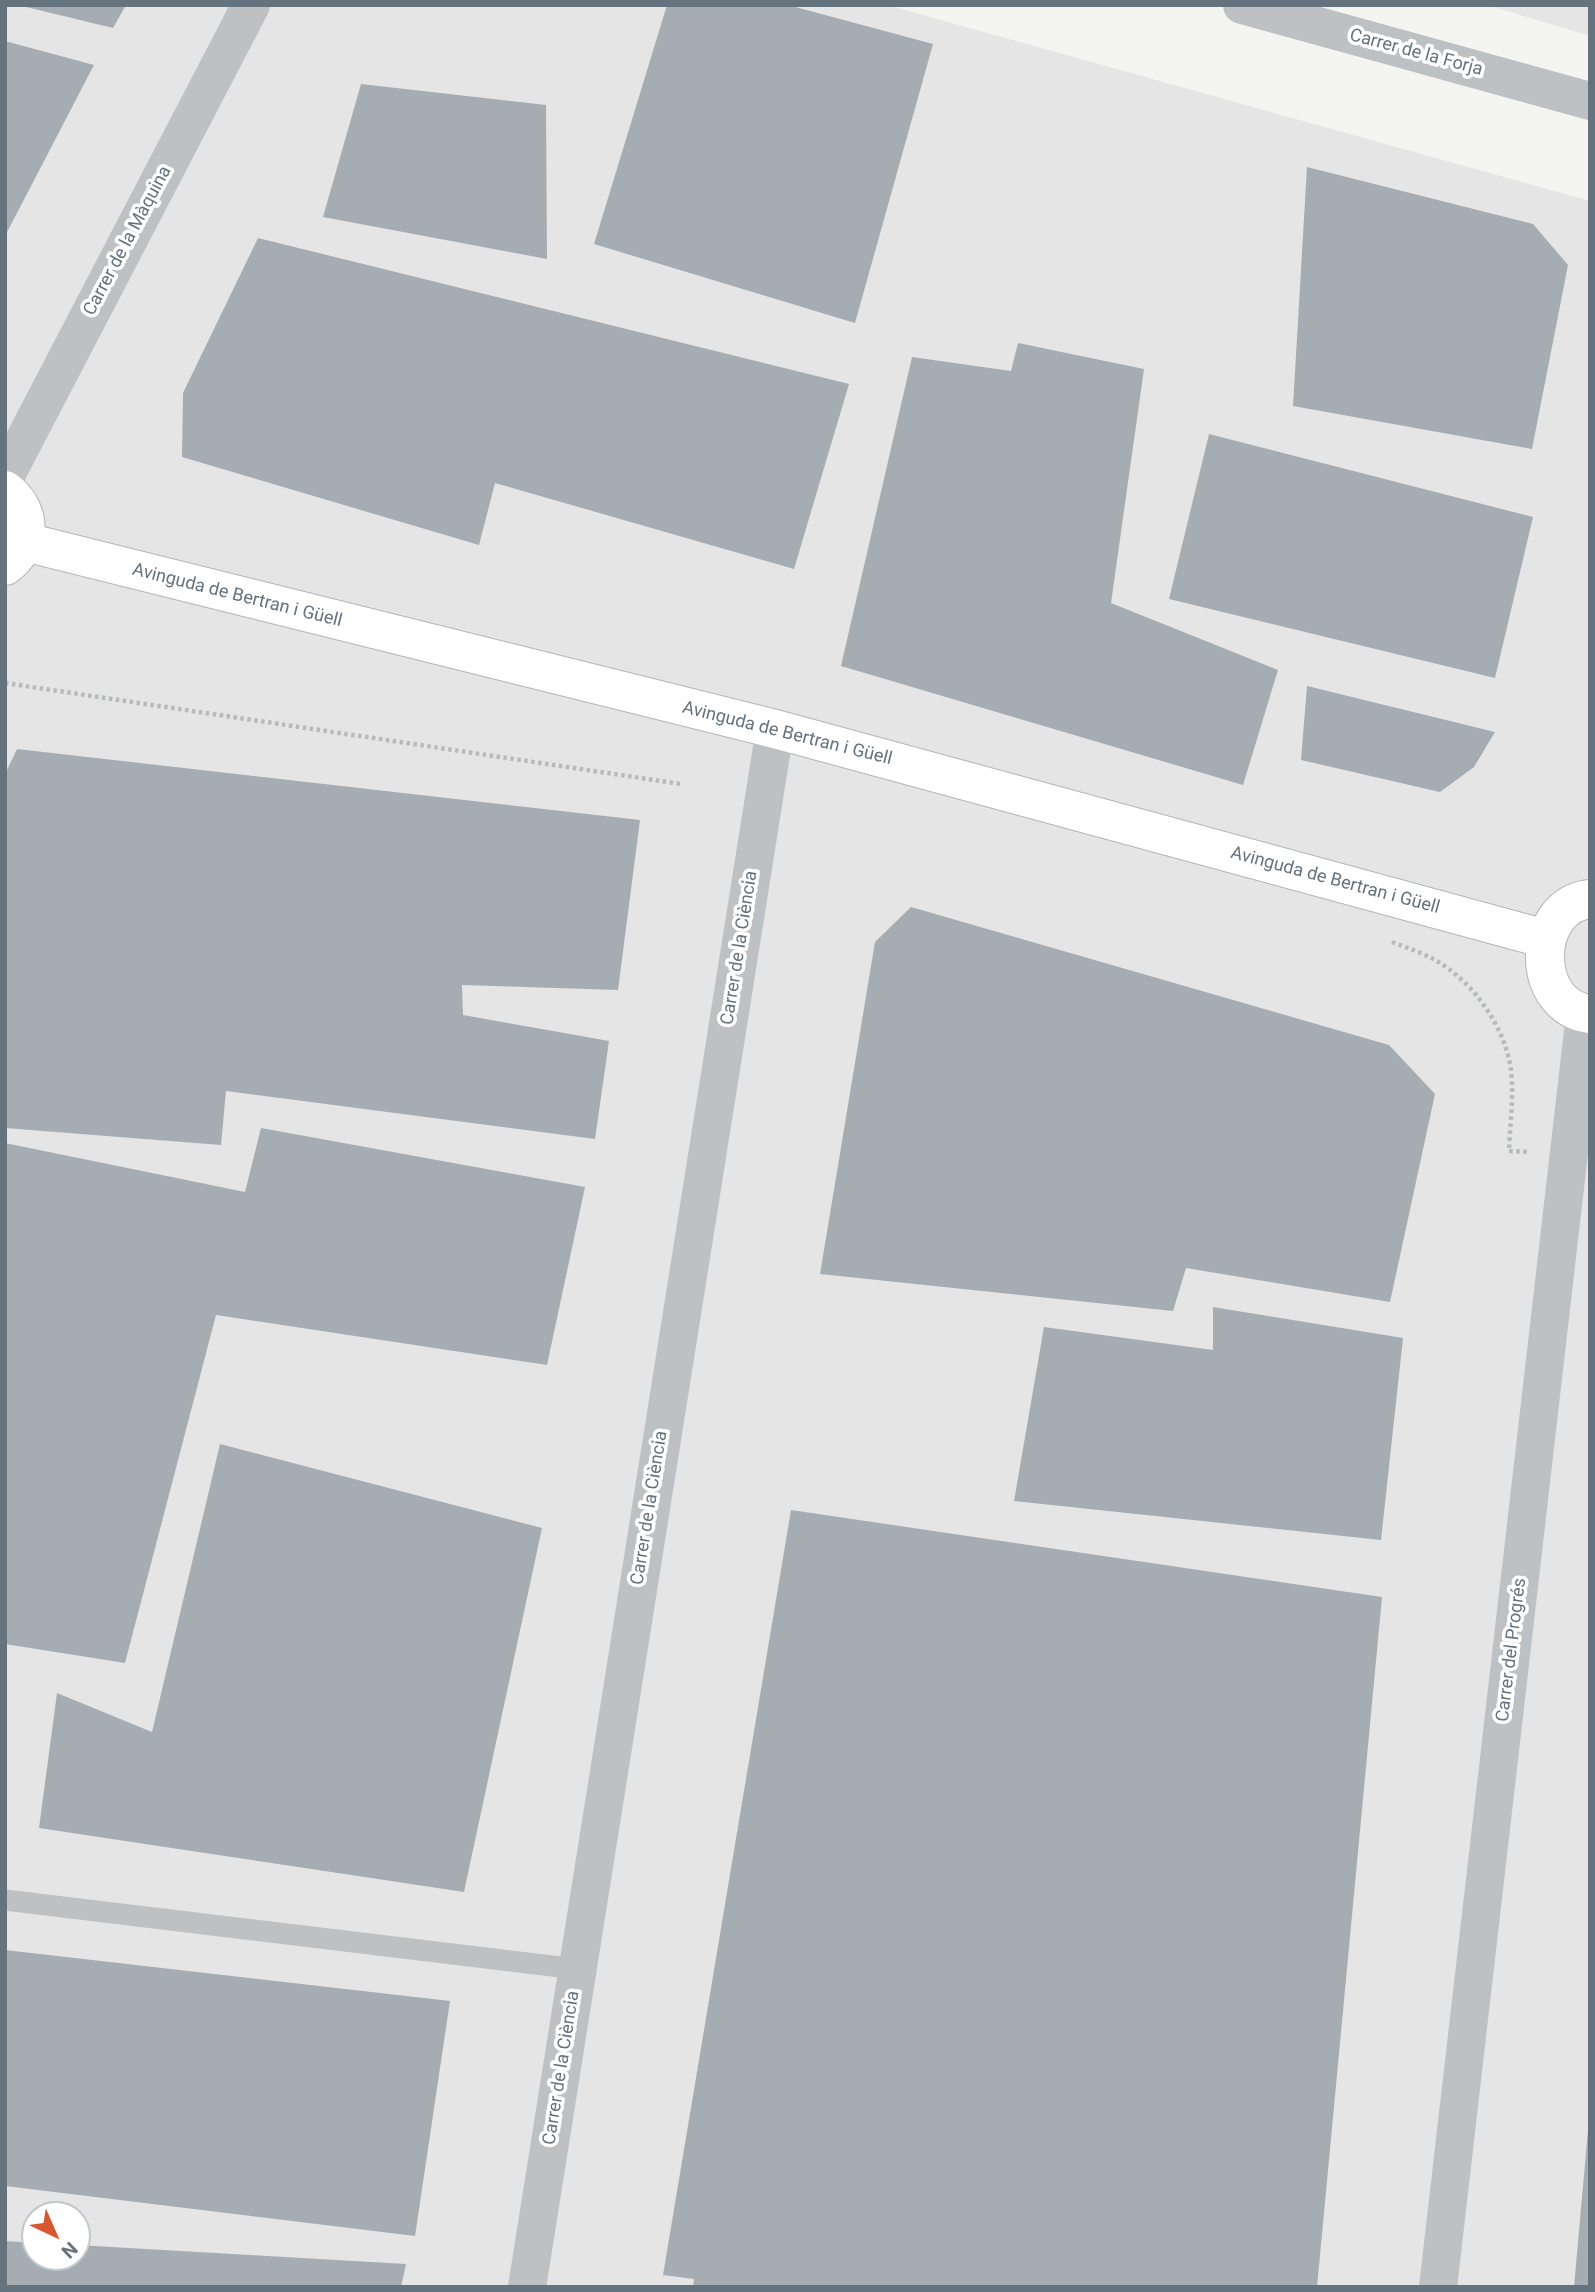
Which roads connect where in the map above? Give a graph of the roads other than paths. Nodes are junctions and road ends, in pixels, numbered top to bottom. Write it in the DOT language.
graph roads {
  1 [pos="251,5"];
  2 [pos="1242,5"];
  3 [pos="1590,101"];
  4 [pos="5,477"];
  5 [pos="5,489"];
  6 [pos="15,554"];
  7 [pos="775,729"];
  8 [pos="1590,899"];
  9 [pos="1546,939"];
  10 [pos="1587,1014"];
  11 [pos="5,1900"];
  12 [pos="578,1969"];
  13 [pos="527,2287"];
  14 [pos="1438,2287"];
  1 -- 4 [label="street, Carrer de la Màquina"];
  2 -- 3 [label="street, Carrer de la Forja"];
  5 -- 6 [label="street"];
  6 -- 7 [label="street, Avinguda de Bertran i Güell"];
  7 -- 9 [label="street, Avinguda de Bertran i Güell"];
  7 -- 12 [label="street, Carrer de la Ciència"];
  8 -- 9 [label="street"];
  9 -- 10 [label="street"];
  10 -- 14 [label="street, Carrer del Progrés"];
  11 -- 12 [label="lane"];
  12 -- 13 [label="street, Carrer de la Ciència"];
}
